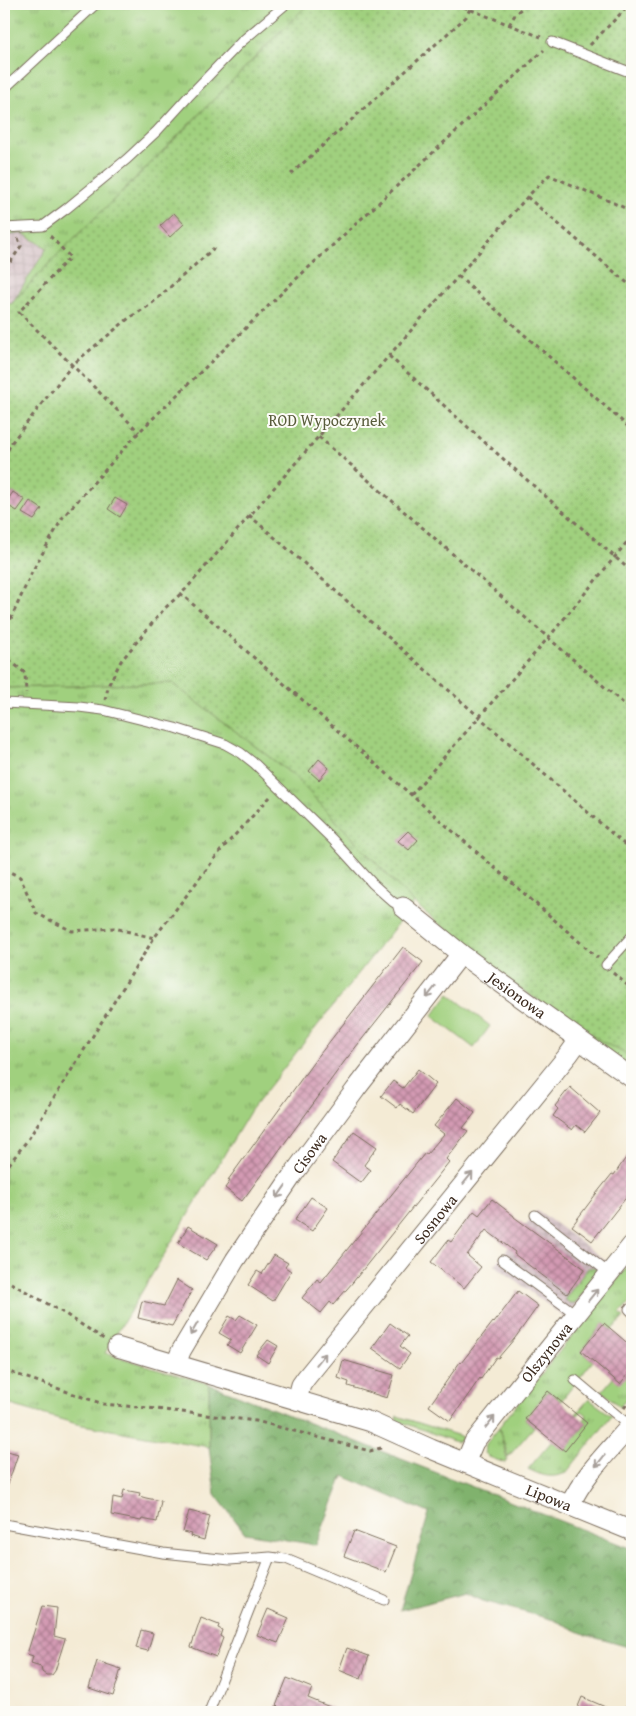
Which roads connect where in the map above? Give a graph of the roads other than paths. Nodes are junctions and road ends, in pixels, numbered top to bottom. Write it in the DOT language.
graph roads {
  1 [pos="96,4"];
  2 [pos="286,4"];
  3 [pos="552,42"];
  4 [pos="632,73"];
  5 [pos="4,89"];
  6 [pos="4,228"];
  7 [pos="4,703"];
  8 [pos="403,907"];
  9 [pos="632,936"];
  10 [pos="461,954"];
  11 [pos="606,965"];
  12 [pos="579,1040"];
  13 [pos="632,1078"];
  14 [pos="535,1215"];
  15 [pos="632,1245"];
  16 [pos="502,1260"];
  17 [pos="610,1274"];
  18 [pos="577,1315"];
  19 [pos="117,1347"];
  20 [pos="176,1364"];
  21 [pos="575,1380"];
  22 [pos="297,1400"];
  23 [pos="631,1425"];
  24 [pos="466,1463"];
  25 [pos="570,1505"];
  26 [pos="4,1524"];
  27 [pos="632,1531"];
  28 [pos="270,1557"];
  29 [pos="384,1600"];
  30 [pos="209,1712"];
  1 -- 5 [label="lane"];
  2 -- 6 [label="lane"];
  3 -- 4 [label="lane"];
  7 -- 8 [label="lane"];
  8 -- 10 [label="street, Jesionowa"];
  9 -- 11 [label="lane"];
  10 -- 12 [label="street, Jesionowa"];
  10 -- 20 [label="street, Cisowa, one-way"];
  12 -- 13 [label="street, Jesionowa"];
  22 -- 12 [label="street, Sosnowa, one-way"];
  14 -- 17 [label="lane"];
  15 -- 17 [label="street, Olszynowa"];
  16 -- 18 [label="lane"];
  18 -- 17 [label="street, Olszynowa, one-way"];
  24 -- 18 [label="street, Olszynowa, one-way"];
  19 -- 20 [label="street, Lipowa"];
  20 -- 22 [label="street, Lipowa"];
  21 -- 23 [label="lane"];
  22 -- 24 [label="street, Lipowa"];
  23 -- 25 [label="street, one-way"];
  24 -- 25 [label="street, Lipowa"];
  25 -- 27 [label="street, Lipowa"];
  26 -- 28 [label="lane"];
  28 -- 29 [label="lane"];
  28 -- 30 [label="lane"];
}
